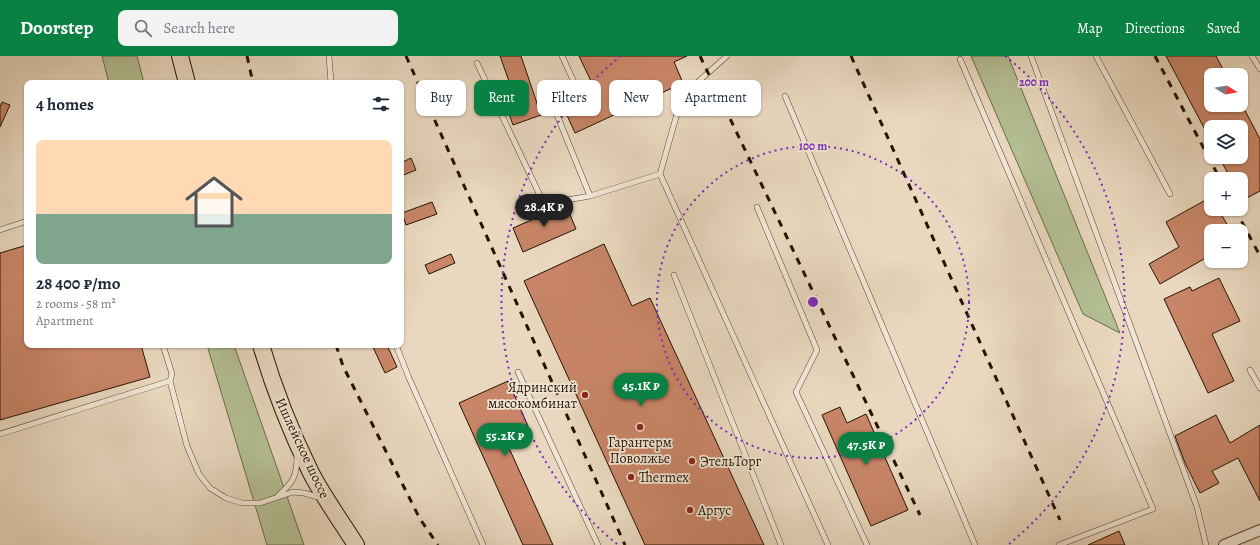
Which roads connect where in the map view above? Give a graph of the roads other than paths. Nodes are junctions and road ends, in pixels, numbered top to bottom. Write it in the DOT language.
graph roads {
  1 [pos="180,56"];
  2 [pos="329,56"];
  3 [pos="562,56"];
  4 [pos="727,56"];
  5 [pos="1032,56"];
  6 [pos="1096,56"];
  7 [pos="1252,56"];
  8 [pos="960,59"];
  9 [pos="477,63"];
  10 [pos="1260,69"];
  11 [pos="186,80"];
  12 [pos="331,80"];
  13 [pos="785,96"];
  14 [pos="660,174"];
  15 [pos="1170,194"];
  16 [pos="590,196"];
  17 [pos="757,207"];
  18 [pos="24,222"];
  19 [pos="0,230"];
  20 [pos="674,275"];
  21 [pos="164,348"];
  22 [pos="262,348"];
  23 [pos="397,348"];
  24 [pos="1250,370"];
  25 [pos="518,372"];
  26 [pos="170,381"];
  27 [pos="1260,388"];
  28 [pos="0,434"];
  29 [pos="296,440"];
  30 [pos="278,496"];
  31 [pos="328,502"];
  32 [pos="1260,530"];
  33 [pos="356,545"];
  34 [pos="483,545"];
  35 [pos="598,545"];
  36 [pos="781,545"];
  37 [pos="828,545"];
  38 [pos="867,545"];
  39 [pos="975,545"];
  40 [pos="1059,545"];
  41 [pos="1206,545"];
  42 [pos="1224,545"];
  1 -- 11 [label="main road"];
  2 -- 12 [label="lane"];
  3 -- 16 [label="lane"];
  4 -- 14 [label="lane"];
  5 -- 41 [label="lane"];
  6 -- 15 [label="lane"];
  7 -- 10 [label="lane"];
  8 -- 40 [label="lane"];
  9 -- 16 [label="lane"];
  13 -- 39 [label="lane"];
  14 -- 16 [label="lane"];
  14 -- 37 [label="lane"];
  17 -- 38 [label="lane"];
  18 -- 19 [label="lane"];
  20 -- 36 [label="lane"];
  21 -- 26 [label="lane"];
  22 -- 29 [label="main road, Ишлейское шоссе"];
  23 -- 34 [label="lane"];
  24 -- 27 [label="lane"];
  25 -- 35 [label="lane"];
  26 -- 28 [label="lane"];
  26 -- 30 [label="lane"];
  29 -- 30 [label="lane"];
  29 -- 31 [label="main road, Ишлейское шоссе"];
  30 -- 31 [label="lane"];
  31 -- 33 [label="main road, Ишлейское шоссе"];
  32 -- 42 [label="street"];
}
